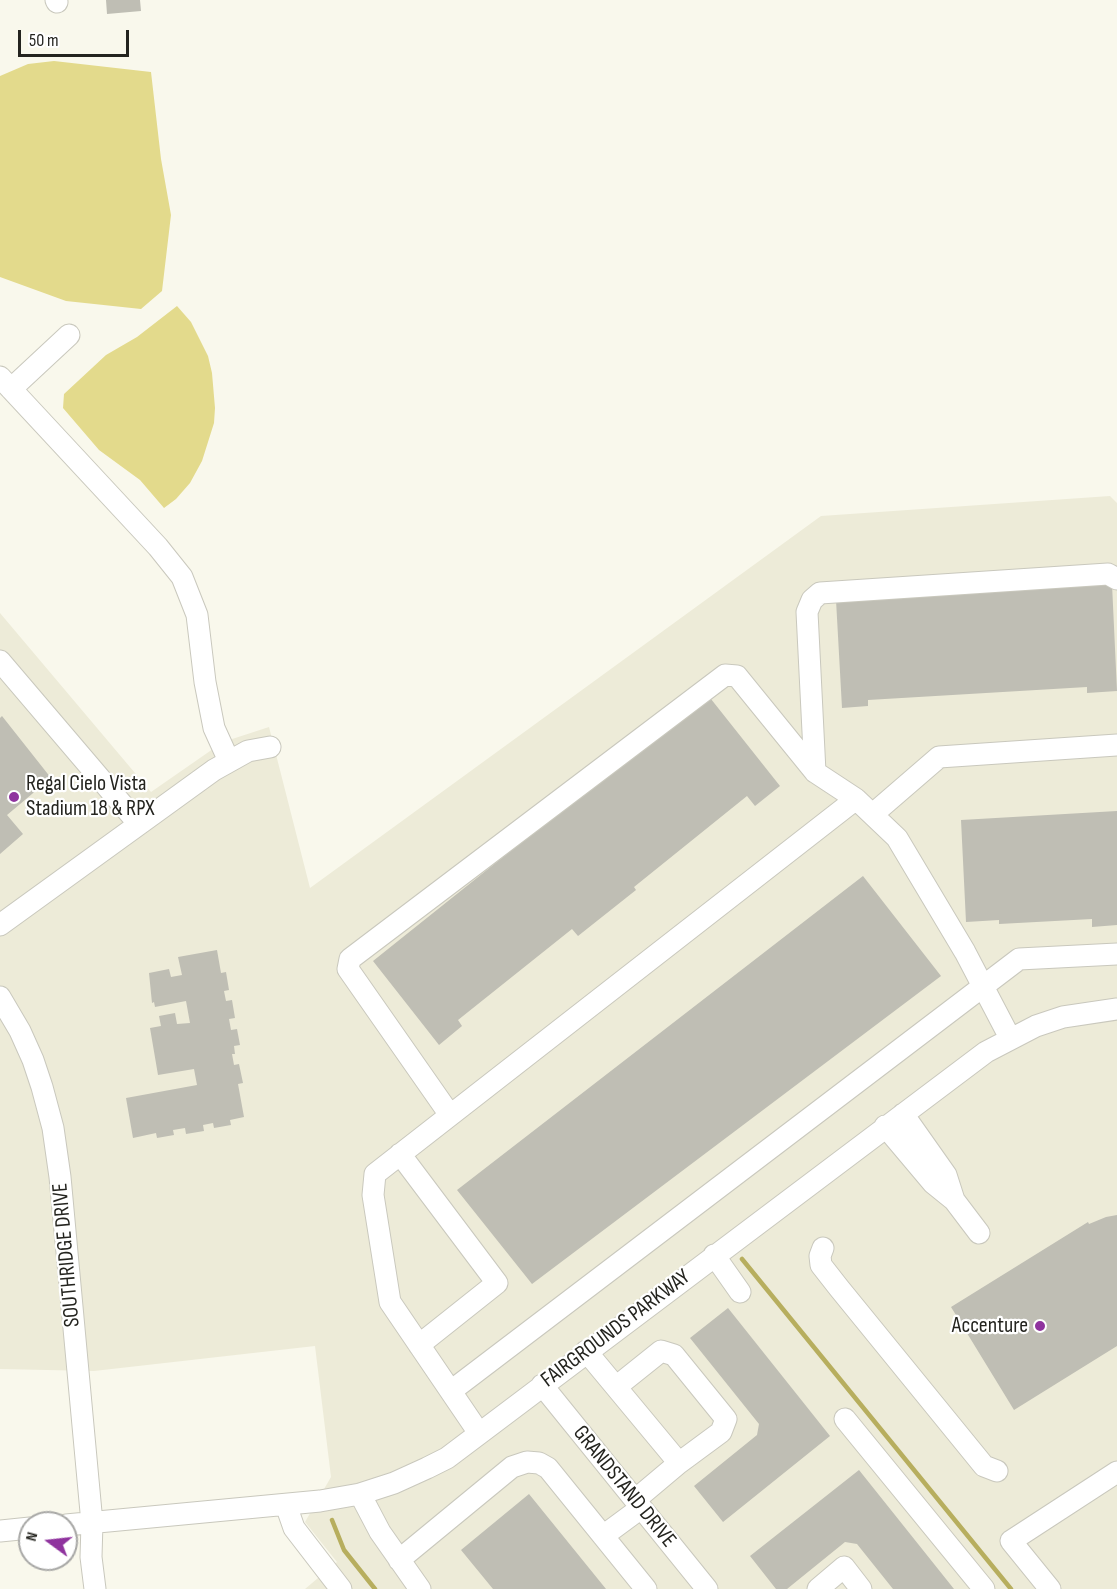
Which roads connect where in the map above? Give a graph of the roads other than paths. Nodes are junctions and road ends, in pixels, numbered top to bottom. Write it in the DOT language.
graph roads {
  1 [pos="69,335"];
  2 [pos="5,383"];
  3 [pos="1117,579"];
  4 [pos="0,661"];
  5 [pos="1117,745"];
  6 [pos="270,747"];
  7 [pos="229,760"];
  8 [pos="815,772"];
  9 [pos="856,799"];
  10 [pos="873,814"];
  11 [pos="138,823"];
  12 [pos="0,925"];
  13 [pos="1117,954"];
  14 [pos="984,987"];
  15 [pos="0,997"];
  16 [pos="1117,1009"];
  17 [pos="1010,1038"];
  18 [pos="903,1113"];
  19 [pos="450,1115"];
  20 [pos="885,1126"];
  21 [pos="400,1154"];
  22 [pos="954,1200"];
  23 [pos="979,1233"];
  24 [pos="824,1248"];
  25 [pos="714,1255"];
  26 [pos="740,1292"];
  27 [pos="419,1345"];
  28 [pos="586,1351"];
  29 [pos="542,1385"];
  30 [pos="616,1387"];
  31 [pos="451,1391"];
  32 [pos="845,1419"];
  33 [pos="479,1433"];
  34 [pos="679,1463"];
  35 [pos="997,1471"];
  36 [pos="1117,1472"];
  37 [pos="360,1494"];
  38 [pos="638,1504"];
  39 [pos="286,1505"];
  40 [pos="92,1523"];
  41 [pos="78,1524"];
  42 [pos="18,1529"];
  43 [pos="0,1531"];
  44 [pos="603,1536"];
  45 [pos="399,1560"];
  46 [pos="339,1588"];
  47 [pos="95,1589"];
  48 [pos="420,1589"];
  49 [pos="646,1589"];
  50 [pos="707,1589"];
  51 [pos="818,1589"];
  52 [pos="861,1589"];
  53 [pos="984,1589"];
  54 [pos="1050,1589"];
  1 -- 2 [label="street"];
  2 -- 7 [label="street"];
  3 -- 8 [label="street"];
  4 -- 11 [label="street"];
  5 -- 10 [label="street"];
  6 -- 7 [label="street"];
  7 -- 11 [label="street"];
  8 -- 9 [label="street"];
  8 -- 19 [label="street"];
  9 -- 10 [label="street"];
  9 -- 19 [label="street"];
  10 -- 14 [label="street"];
  11 -- 12 [label="street"];
  13 -- 14 [label="street"];
  14 -- 17 [label="street"];
  14 -- 31 [label="street"];
  15 -- 40 [label="street, SOUTHRIDGE DRIVE"];
  16 -- 17 [label="street, FAIRGROUNDS PARKWAY"];
  17 -- 18 [label="street, FAIRGROUNDS PARKWAY"];
  18 -- 20 [label="street, FAIRGROUNDS PARKWAY"];
  18 -- 22 [label="street"];
  19 -- 21 [label="street"];
  20 -- 22 [label="street"];
  20 -- 25 [label="street, FAIRGROUNDS PARKWAY"];
  21 -- 27 [label="street"];
  21 -- 27 [label="street"];
  22 -- 23 [label="street"];
  24 -- 35 [label="street"];
  25 -- 26 [label="street"];
  25 -- 28 [label="street, FAIRGROUNDS PARKWAY"];
  27 -- 31 [label="street"];
  28 -- 29 [label="street, FAIRGROUNDS PARKWAY"];
  28 -- 30 [label="street"];
  29 -- 33 [label="street, FAIRGROUNDS PARKWAY"];
  29 -- 38 [label="street, GRANDSTAND DRIVE"];
  30 -- 34 [label="street"];
  30 -- 34 [label="street"];
  31 -- 33 [label="street"];
  32 -- 53 [label="street"];
  33 -- 37 [label="street, FAIRGROUNDS PARKWAY"];
  34 -- 38 [label="street"];
  36 -- 54 [label="street"];
  37 -- 39 [label="street, FAIRGROUNDS PARKWAY"];
  37 -- 45 [label="street"];
  38 -- 44 [label="street"];
  38 -- 50 [label="street, GRANDSTAND DRIVE"];
  39 -- 40 [label="street, FAIRGROUNDS PARKWAY"];
  39 -- 46 [label="street"];
  40 -- 41 [label="street, FAIRGROUNDS PARKWAY"];
  40 -- 47 [label="street, SOUTHRIDGE DRIVE"];
  42 -- 43 [label="street"];
  44 -- 45 [label="street"];
  44 -- 49 [label="street"];
  45 -- 48 [label="street"];
  51 -- 52 [label="street"];
}
